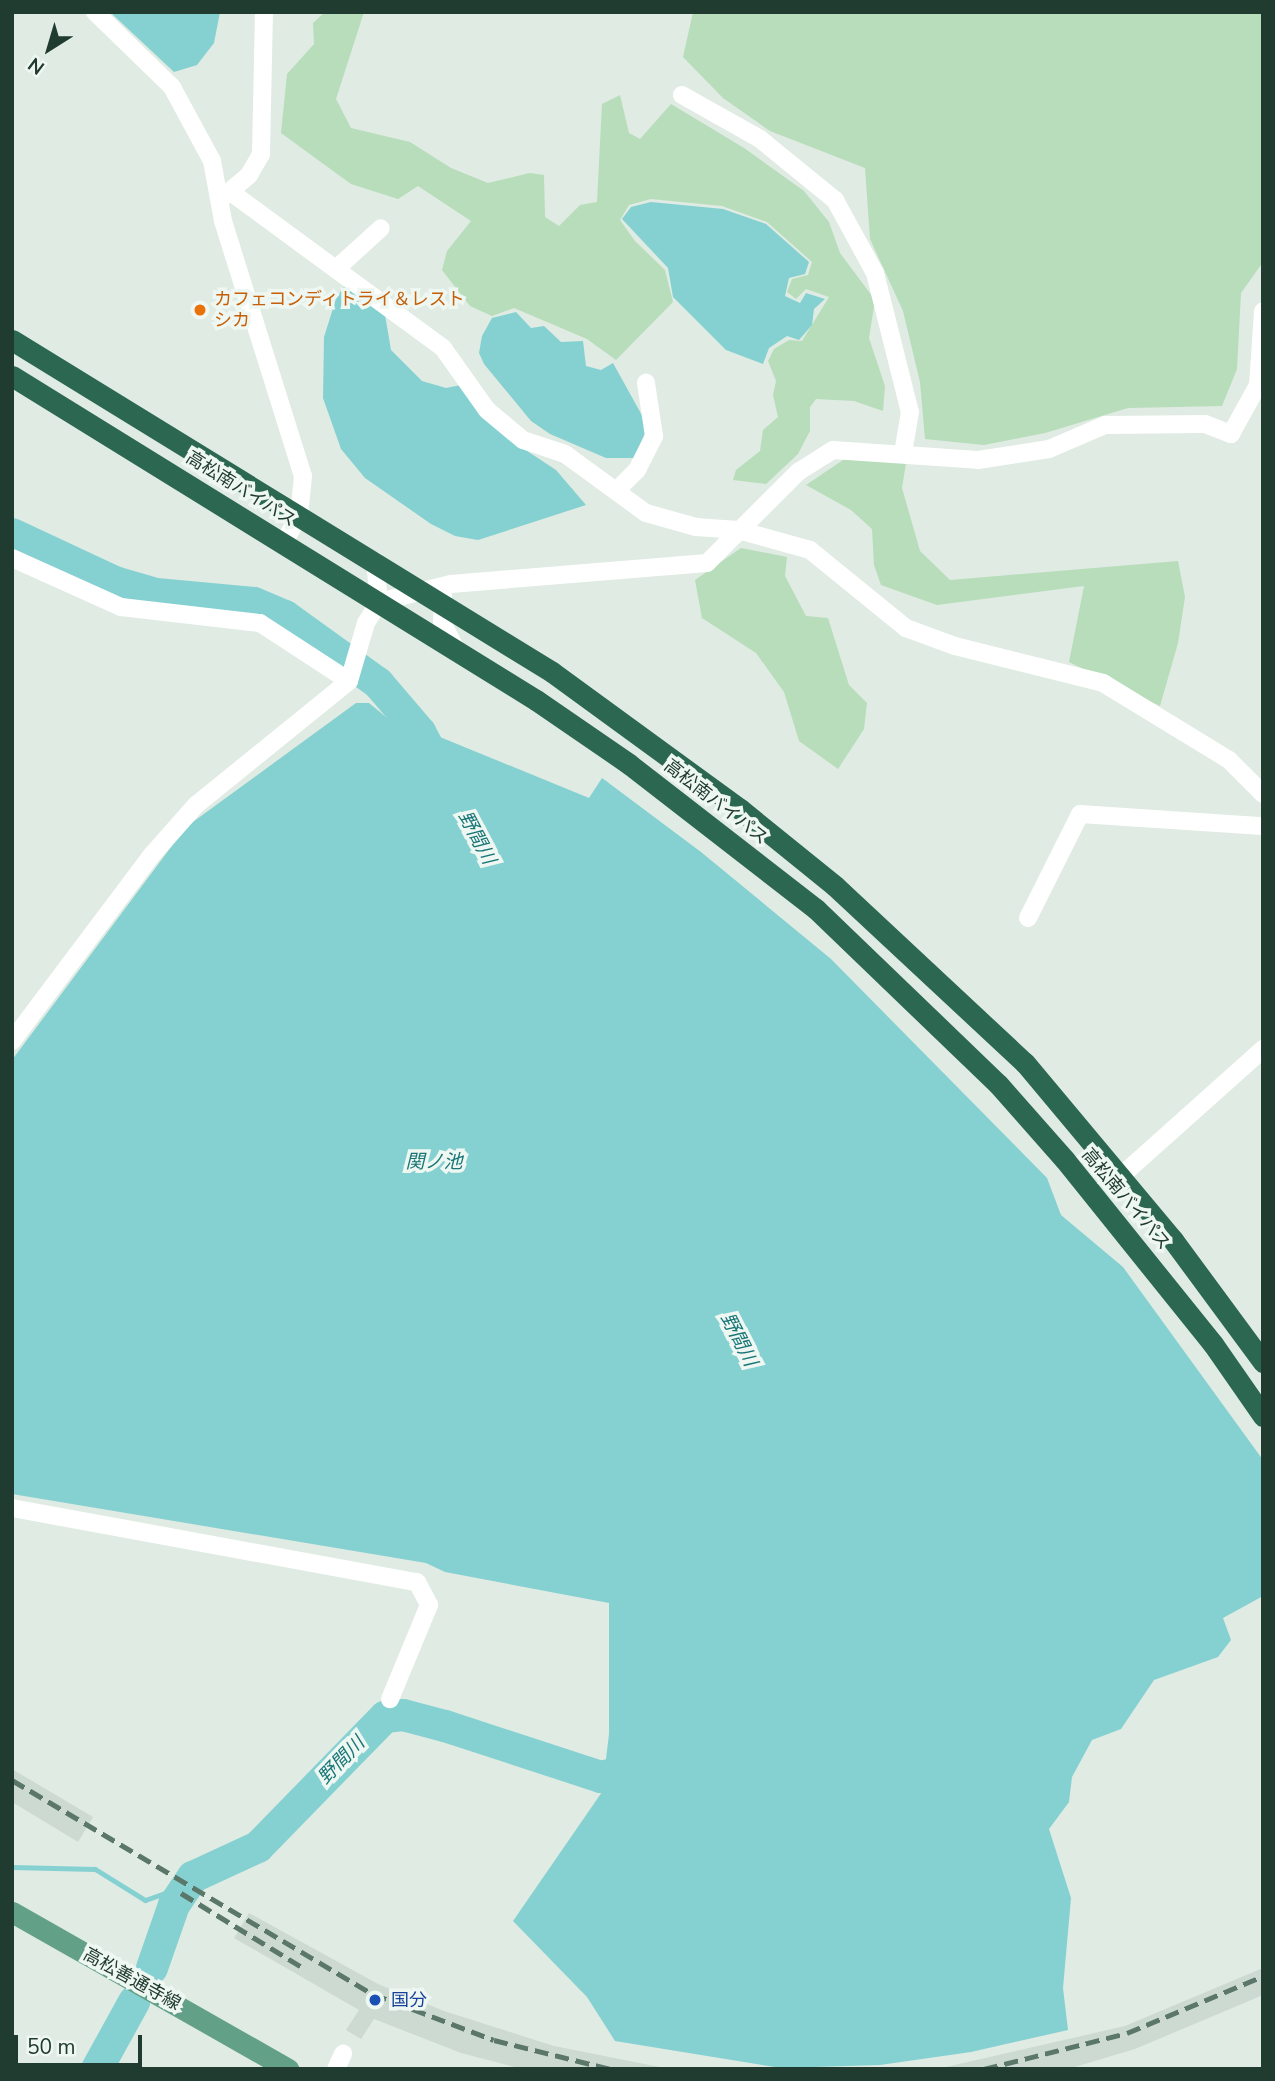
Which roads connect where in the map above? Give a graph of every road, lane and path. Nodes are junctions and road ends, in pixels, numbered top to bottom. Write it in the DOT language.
graph roads {
  1 [pos="95,12"];
  2 [pos="264,12"];
  3 [pos="682,95"];
  4 [pos="226,196"];
  5 [pos="381,228"];
  6 [pos="337,268"];
  7 [pos="1263,311"];
  8 [pos="12,340"];
  9 [pos="12,376"];
  10 [pos="646,383"];
  11 [pos="903,453"];
  12 [pos="618,489"];
  13 [pos="299,516"];
  14 [pos="738,530"];
  15 [pos="284,542"];
  16 [pos="12,558"];
  17 [pos="375,561"];
  18 [pos="420,589"];
  19 [pos="445,593"];
  20 [pos="379,602"];
  21 [pos="456,649"];
  22 [pos="349,681"];
  23 [pos="1263,794"];
  24 [pos="1263,826"];
  25 [pos="1028,918"];
  26 [pos="12,1041"];
  27 [pos="1263,1049"];
  28 [pos="1121,1176"];
  29 [pos="1263,1362"];
  30 [pos="1263,1416"];
  31 [pos="12,1508"];
  32 [pos="390,1699"];
  33 [pos="12,1912"];
  34 [pos="288,2069"];
  1 -- 4 [label="street"];
  2 -- 4 [label="street"];
  3 -- 11 [label="street"];
  4 -- 6 [label="street"];
  4 -- 13 [label="street"];
  5 -- 6 [label="street"];
  6 -- 12 [label="street"];
  7 -- 11 [label="street"];
  8 -- 13 [label="highway, 高松南バイパス"];
  9 -- 15 [label="highway, 高松南バイパス"];
  10 -- 12 [label="street"];
  11 -- 14 [label="street"];
  12 -- 14 [label="street"];
  13 -- 15 [label="street"];
  13 -- 17 [label="highway, 高松南バイパス"];
  14 -- 19 [label="street"];
  14 -- 23 [label="street"];
  15 -- 20 [label="highway, 高松南バイパス"];
  16 -- 22 [label="street"];
  17 -- 18 [label="highway, 高松南バイパス"];
  17 -- 20 [label="street"];
  18 -- 19 [label="highway, 高松南バイパス"];
  18 -- 20 [label="street"];
  19 -- 21 [label="street"];
  19 -- 28 [label="highway, 高松南バイパス"];
  20 -- 21 [label="highway, 高松南バイパス"];
  20 -- 22 [label="street"];
  21 -- 30 [label="highway, 高松南バイパス"];
  22 -- 26 [label="street"];
  24 -- 25 [label="street"];
  27 -- 28 [label="street"];
  28 -- 29 [label="highway, 高松南バイパス"];
  31 -- 32 [label="street"];
  33 -- 34 [label="main road, 高松善通寺線"];
}
